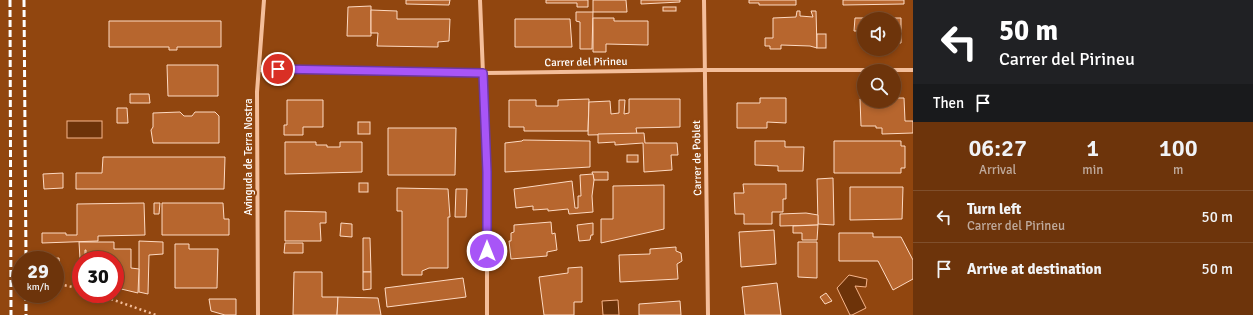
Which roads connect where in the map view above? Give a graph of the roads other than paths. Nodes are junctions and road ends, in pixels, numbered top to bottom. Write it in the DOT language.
graph roads {
  1 [pos="264,0"];
  2 [pos="480,0"];
  3 [pos="704,0"];
  4 [pos="259,70"];
  5 [pos="705,70"];
  6 [pos="913,70"];
  7 [pos="483,73"];
  8 [pos="258,315"];
  9 [pos="488,315"];
  10 [pos="708,315"];
  1 -- 4 [label="street, Avinguda de Terra Nostra"];
  2 -- 7 [label="street"];
  3 -- 5 [label="street, Carrer de Poblet"];
  4 -- 7 [label="street, Carrer del Pirineu"];
  4 -- 8 [label="street, Avinguda de Terra Nostra"];
  5 -- 6 [label="street, Carrer del Pirineu"];
  5 -- 7 [label="street, Carrer del Pirineu"];
  5 -- 10 [label="street, Carrer de Poblet"];
  7 -- 9 [label="street"];
}
